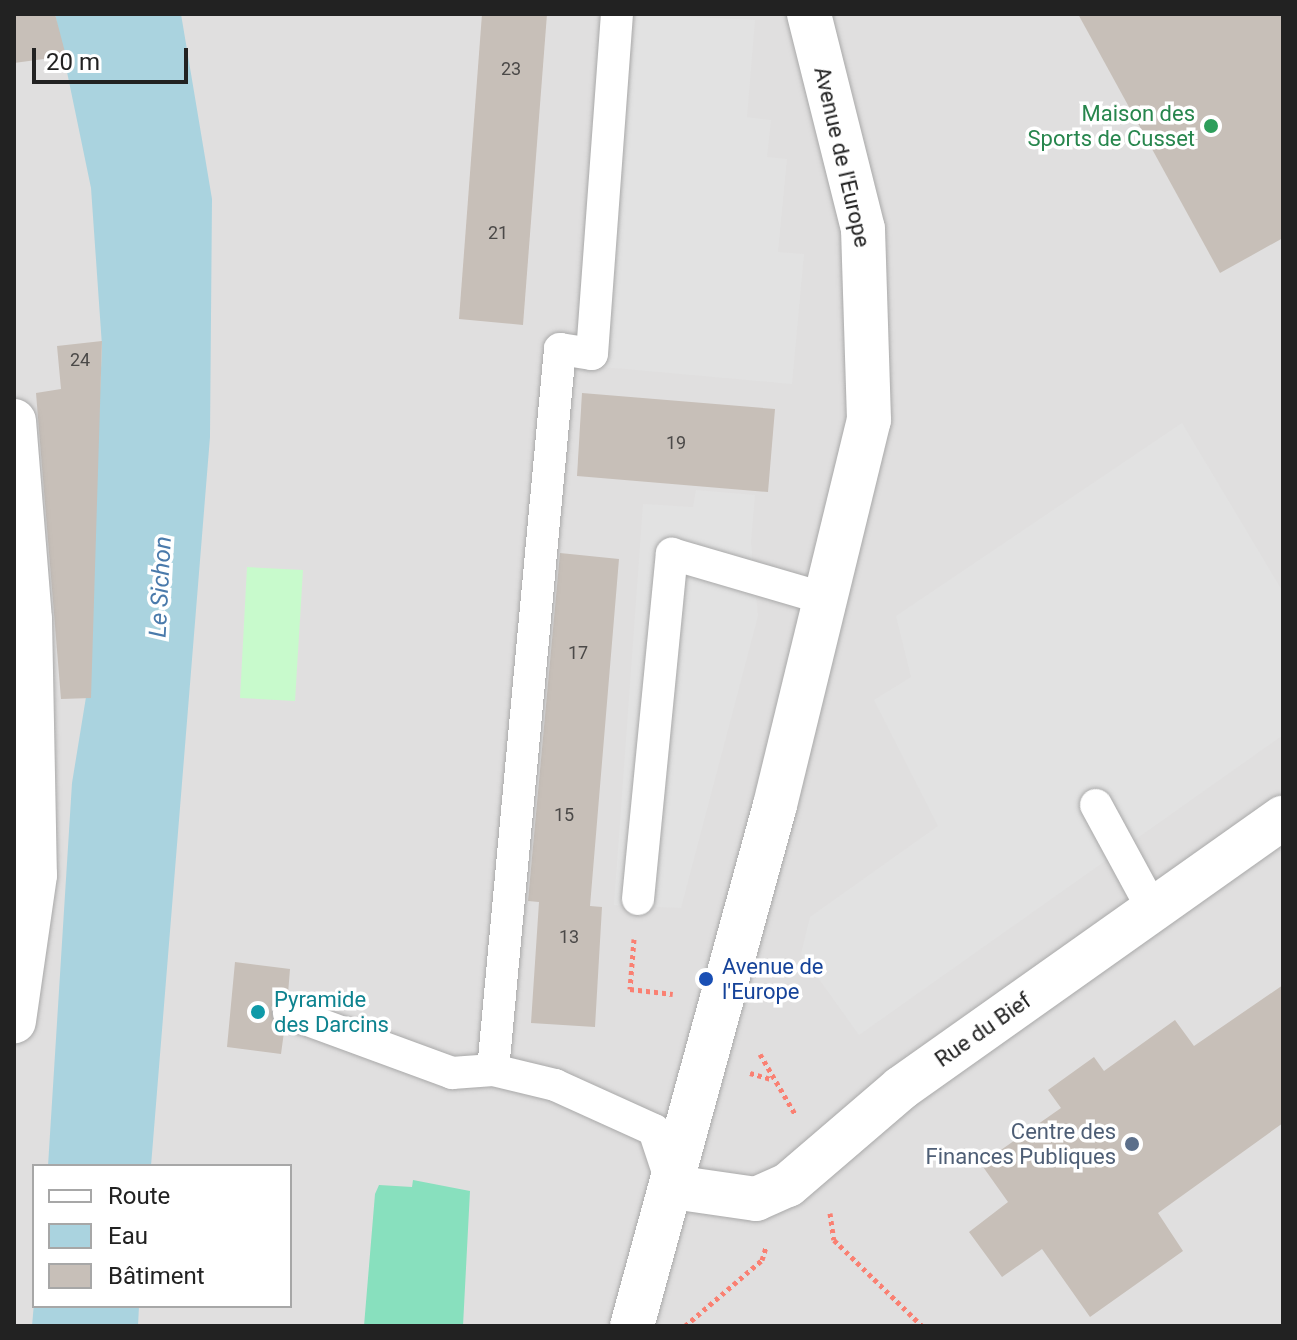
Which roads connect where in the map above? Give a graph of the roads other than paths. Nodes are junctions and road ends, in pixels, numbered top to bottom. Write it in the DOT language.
graph roads {
  1 [pos="617,14"];
  2 [pos="809,14"];
  3 [pos="14,421"];
  4 [pos="826,599"];
  5 [pos="1096,805"];
  6 [pos="1283,818"];
  7 [pos="638,899"];
  8 [pos="1153,910"];
  9 [pos="289,1013"];
  10 [pos="14,1021"];
  11 [pos="493,1070"];
  12 [pos="673,1187"];
  13 [pos="632,1326"];
  1 -- 11 [label="lane"];
  2 -- 4 [label="street, Avenue de l'Europe"];
  3 -- 10 [label="street"];
  4 -- 7 [label="lane"];
  4 -- 12 [label="street, Avenue de l'Europe"];
  5 -- 8 [label="lane"];
  6 -- 8 [label="street, Rue du Bief"];
  8 -- 12 [label="street, Rue du Bief"];
  9 -- 11 [label="lane"];
  11 -- 12 [label="lane"];
  12 -- 13 [label="street, Avenue de l'Europe"];
}
